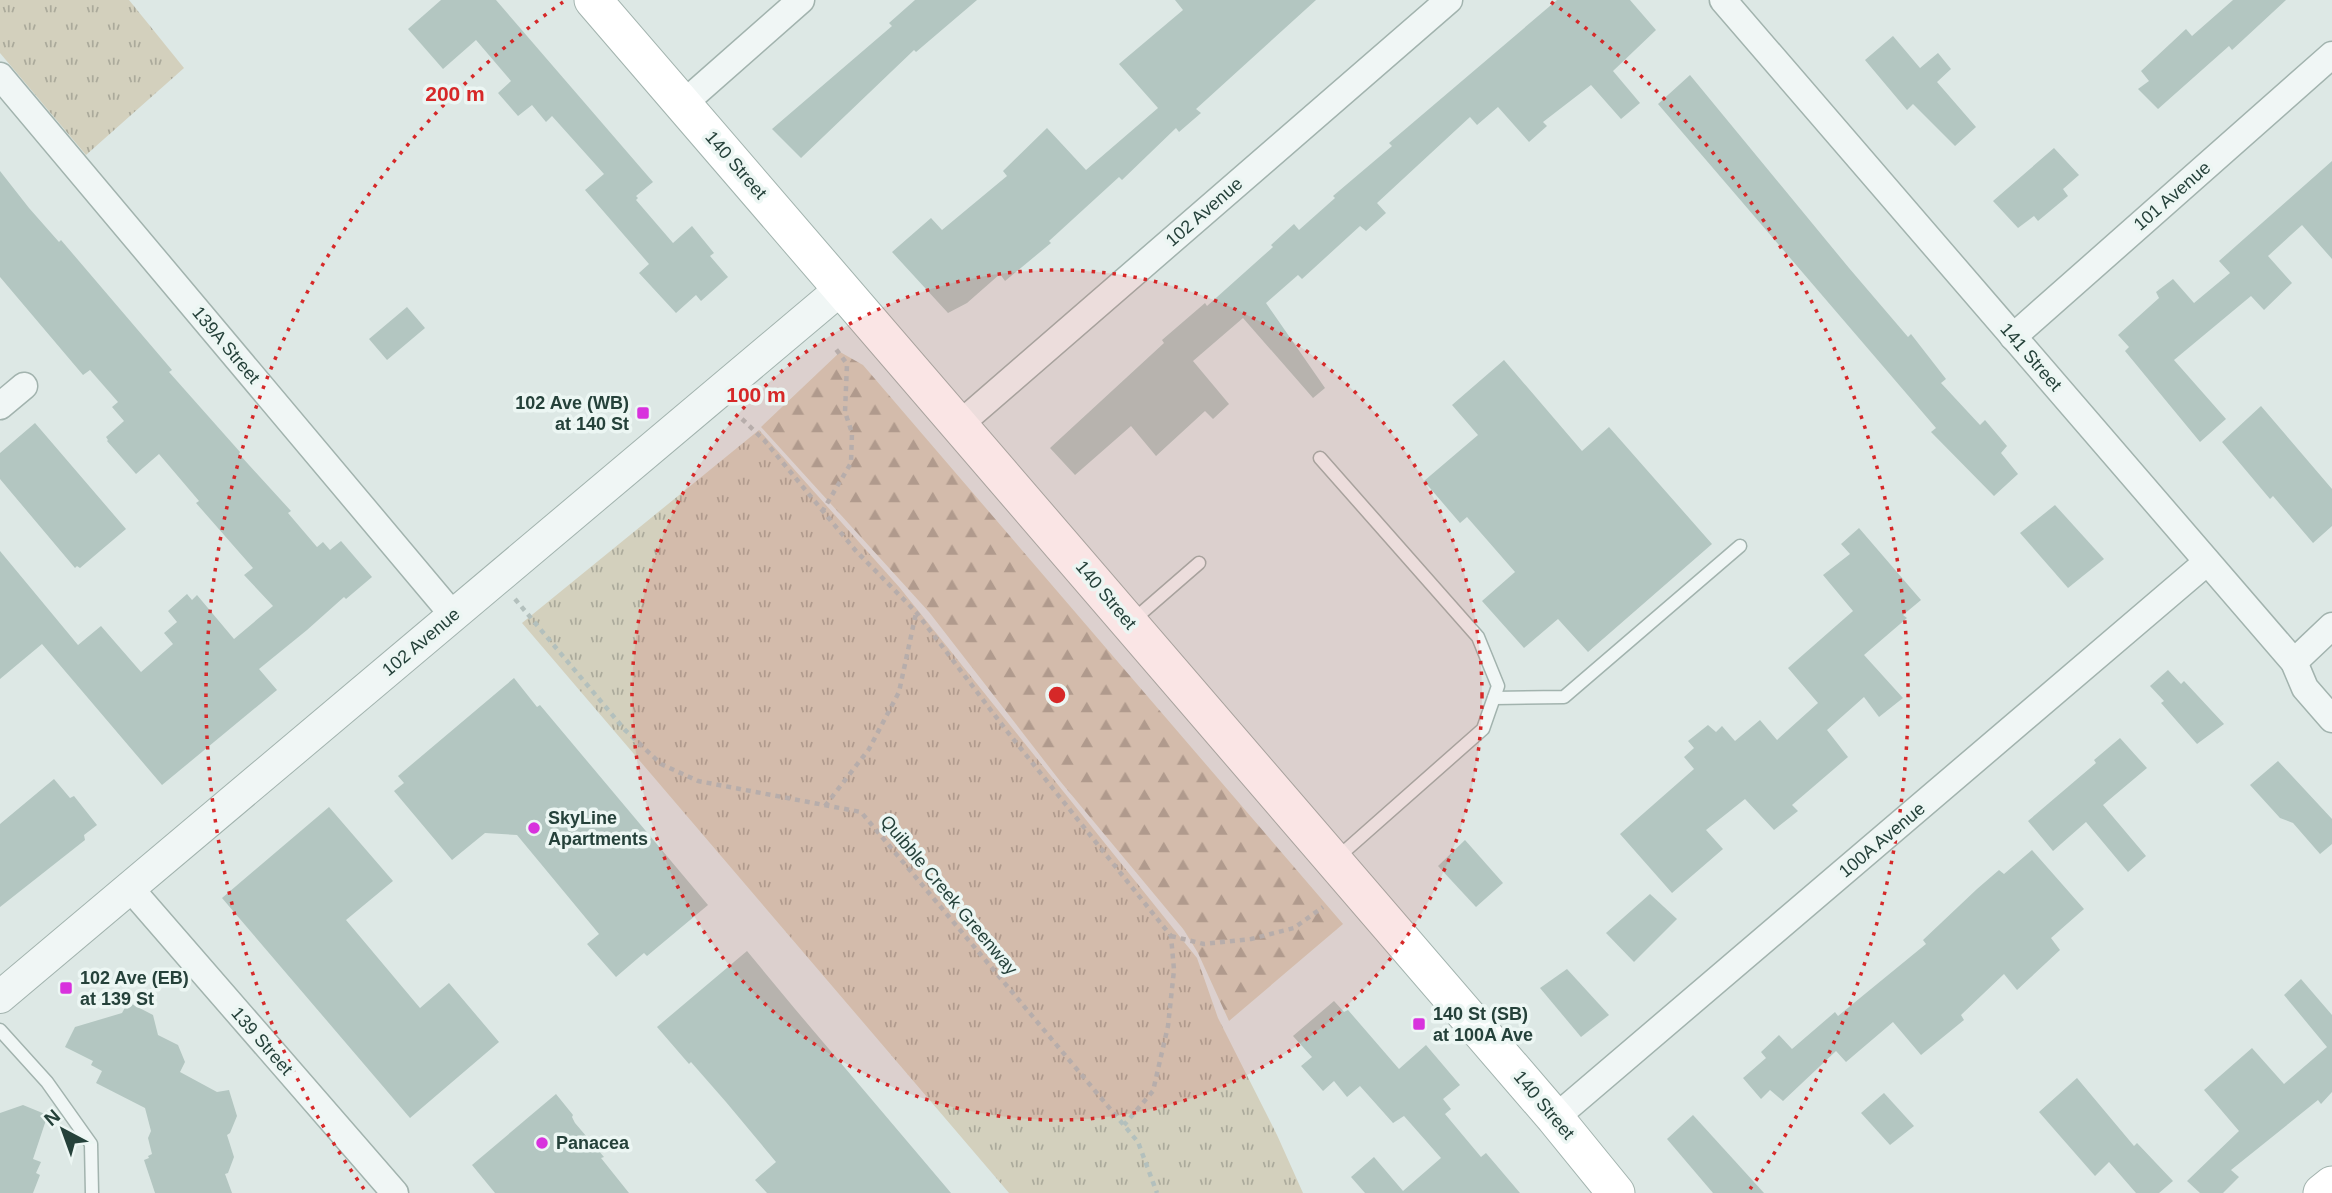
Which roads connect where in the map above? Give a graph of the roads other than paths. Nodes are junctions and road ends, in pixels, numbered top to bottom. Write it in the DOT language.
graph roads {
  1 [pos="593,0"];
  2 [pos="801,0"];
  3 [pos="1449,0"];
  4 [pos="1723,0"];
  5 [pos="2332,55"];
  6 [pos="0,76"];
  7 [pos="683,104"];
  8 [pos="842,288"];
  9 [pos="2013,337"];
  10 [pos="24,386"];
  11 [pos="0,406"];
  12 [pos="960,424"];
  13 [pos="1320,458"];
  14 [pos="1740,546"];
  15 [pos="2207,562"];
  16 [pos="1199,563"];
  17 [pos="453,615"];
  18 [pos="1130,623"];
  19 [pos="2332,626"];
  20 [pos="2294,662"];
  21 [pos="1494,698"];
  22 [pos="2332,719"];
  23 [pos="1334,861"];
  24 [pos="130,888"];
  25 [pos="0,997"];
  26 [pos="0,1030"];
  27 [pos="1555,1118"];
  28 [pos="2332,1185"];
  29 [pos="92,1193"];
  30 [pos="395,1193"];
  31 [pos="1616,1193"];
  32 [pos="2322,1193"];
  1 -- 7 [label="main road, 140 Street"];
  2 -- 7 [label="street"];
  3 -- 12 [label="street, 102 Avenue"];
  4 -- 9 [label="street, 141 Street"];
  5 -- 9 [label="street, 101 Avenue"];
  6 -- 17 [label="street, 139A Street"];
  7 -- 8 [label="main road, 140 Street"];
  8 -- 12 [label="main road, 140 Street"];
  8 -- 17 [label="street, 102 Avenue"];
  9 -- 15 [label="street, 141 Street"];
  10 -- 11 [label="street"];
  12 -- 18 [label="main road, 140 Street"];
  13 -- 21 [label="lane"];
  14 -- 21 [label="lane"];
  15 -- 20 [label="street, 141 Street"];
  15 -- 27 [label="street, 100A Avenue"];
  16 -- 18 [label="lane"];
  17 -- 24 [label="street, 102 Avenue"];
  18 -- 23 [label="main road, 140 Street"];
  19 -- 20 [label="street"];
  20 -- 22 [label="street, 141 Street"];
  21 -- 23 [label="lane"];
  23 -- 27 [label="main road, 140 Street"];
  24 -- 25 [label="street, 102 Avenue"];
  24 -- 30 [label="street, 139 Street"];
  26 -- 29 [label="lane"];
  27 -- 31 [label="main road, 140 Street"];
  28 -- 32 [label="main road"];
}
